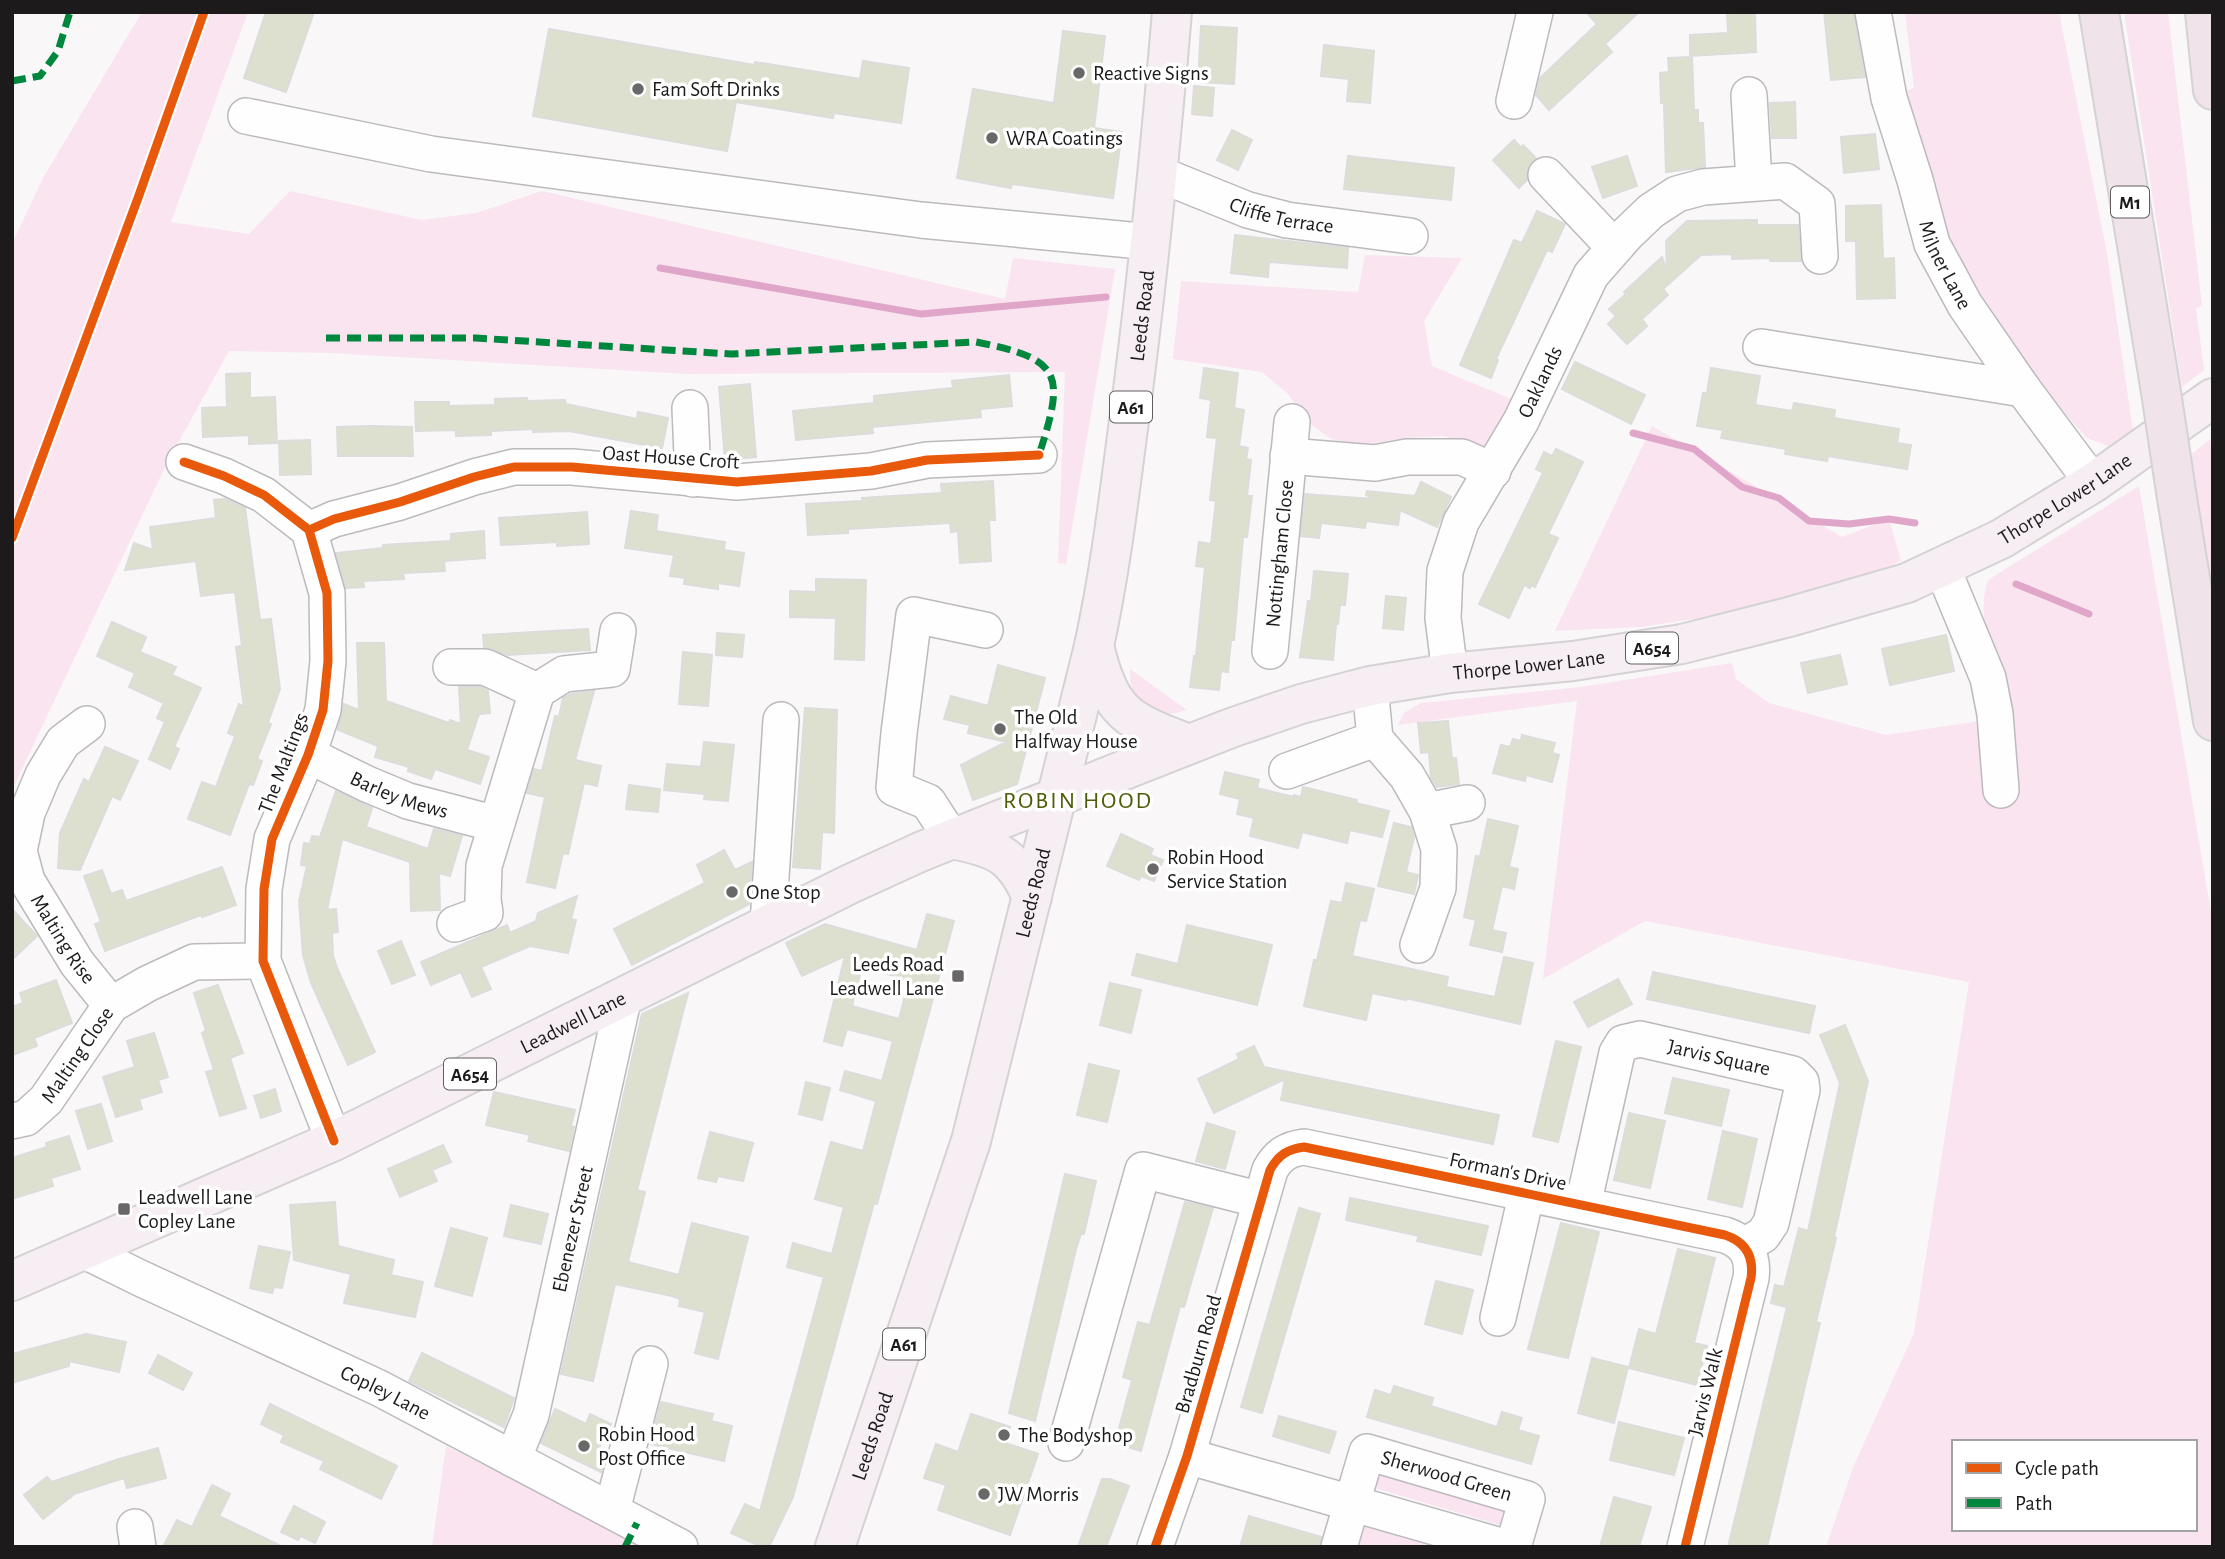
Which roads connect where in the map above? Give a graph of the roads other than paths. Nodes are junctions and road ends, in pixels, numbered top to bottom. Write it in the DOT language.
graph roads {
  1 [pos="1172,12"];
  2 [pos="1873,12"];
  3 [pos="2099,12"];
  4 [pos="2205,12"];
  5 [pos="1534,18"];
  6 [pos="2213,90"];
  7 [pos="1749,95"];
  8 [pos="1514,101"];
  9 [pos="246,116"];
  10 [pos="1158,174"];
  11 [pos="1546,175"];
  12 [pos="1770,181"];
  13 [pos="1410,236"];
  14 [pos="1151,242"];
  15 [pos="1613,247"];
  16 [pos="1820,256"];
  17 [pos="1761,346"];
  18 [pos="2023,389"];
  19 [pos="2213,398"];
  20 [pos="690,408"];
  21 [pos="1292,422"];
  22 [pos="1039,455"];
  23 [pos="1288,456"];
  24 [pos="184,462"];
  25 [pos="1493,471"];
  26 [pos="693,479"];
  27 [pos="2093,483"];
  28 [pos="309,530"];
  29 [pos="1942,567"];
  30 [pos="985,630"];
  31 [pos="618,631"];
  32 [pos="1094,646"];
  33 [pos="1270,651"];
  34 [pos="451,667"];
  35 [pos="1450,673"];
  36 [pos="1370,686"];
  37 [pos="537,691"];
  38 [pos="781,720"];
  39 [pos="2213,721"];
  40 [pos="87,724"];
  41 [pos="1375,739"];
  42 [pos="1189,744"];
  43 [pos="308,755"];
  44 [pos="1287,771"];
  45 [pos="2001,790"];
  46 [pos="1058,797"];
  47 [pos="1467,803"];
  48 [pos="1427,811"];
  49 [pos="496,824"];
  50 [pos="952,839"];
  51 [pos="1032,897"];
  52 [pos="455,924"];
  53 [pos="768,925"];
  54 [pos="1418,945"];
  55 [pos="263,961"];
  56 [pos="624,996"];
  57 [pos="111,1005"];
  58 [pos="12,1121"];
  59 [pos="334,1140"];
  60 [pos="1265,1185"];
  61 [pos="1527,1192"];
  62 [pos="1583,1205"];
  63 [pos="1744,1246"];
  64 [pos="85,1251"];
  65 [pos="12,1281"];
  66 [pos="1498,1318"];
  67 [pos="650,1364"];
  68 [pos="1066,1443"];
  69 [pos="1187,1456"];
  70 [pos="513,1459"];
  71 [pos="1353,1503"];
  72 [pos="612,1510"];
  73 [pos="680,1547"];
  74 [pos="835,1547"];
  75 [pos="1155,1547"];
  76 [pos="1339,1547"];
  77 [pos="1504,1547"];
  78 [pos="1513,1547"];
  79 [pos="1685,1547"];
  1 -- 10 [label="main road, Leeds Road / A61"];
  2 -- 18 [label="street, Milner Lane"];
  3 -- 39 [label="highway, M1, bridge"];
  4 -- 6 [label="highway"];
  5 -- 8 [label="street"];
  7 -- 12 [label="street"];
  9 -- 14 [label="street"];
  10 -- 13 [label="street, Cliffe Terrace"];
  10 -- 14 [label="main road, Leeds Road / A61"];
  11 -- 15 [label="street"];
  12 -- 15 [label="street, Oaklands"];
  12 -- 16 [label="street"];
  14 -- 32 [label="main road, Leeds Road / A61"];
  15 -- 25 [label="street, Oaklands"];
  17 -- 18 [label="street"];
  18 -- 27 [label="street, Milner Lane"];
  19 -- 27 [label="main road, Thorpe Lower Lane / A654"];
  20 -- 26 [label="street"];
  21 -- 23 [label="street, Nottingham Close"];
  22 -- 26 [label="street, Oast House Croft"];
  23 -- 25 [label="street, Nottingham Close"];
  23 -- 33 [label="street, Nottingham Close"];
  24 -- 28 [label="street"];
  25 -- 35 [label="street, Oaklands"];
  26 -- 28 [label="street, Oast House Croft"];
  27 -- 29 [label="main road, Thorpe Lower Lane / A654"];
  28 -- 43 [label="street, The Maltings"];
  29 -- 35 [label="main road, Thorpe Lower Lane / A654"];
  29 -- 45 [label="street"];
  30 -- 50 [label="street"];
  31 -- 37 [label="street"];
  32 -- 42 [label="main road"];
  32 -- 46 [label="main road, Leeds Road / A61"];
  34 -- 37 [label="street"];
  35 -- 36 [label="main road, Thorpe Lower Lane / A654"];
  36 -- 41 [label="street"];
  36 -- 42 [label="main road, Thorpe Lower Lane / A654"];
  37 -- 49 [label="street"];
  38 -- 53 [label="street"];
  40 -- 57 [label="street, Malting Rise"];
  41 -- 44 [label="street"];
  41 -- 48 [label="street"];
  42 -- 46 [label="main road, Thorpe Lower Lane / A654"];
  43 -- 49 [label="street, Barley Mews"];
  43 -- 55 [label="street, The Maltings"];
  46 -- 50 [label="main road, Leadwell Lane / A654"];
  46 -- 51 [label="main road, Leeds Road / A61"];
  47 -- 48 [label="street"];
  48 -- 54 [label="street"];
  49 -- 52 [label="street"];
  50 -- 51 [label="main road"];
  50 -- 53 [label="main road, Leadwell Lane / A654"];
  51 -- 74 [label="main road, Leeds Road / A61"];
  53 -- 56 [label="main road, Leadwell Lane / A654"];
  55 -- 57 [label="street, Malting Close"];
  55 -- 59 [label="street, The Maltings"];
  56 -- 59 [label="main road, Leadwell Lane / A654"];
  56 -- 70 [label="street, Ebenezer Street"];
  57 -- 58 [label="street, Malting Close"];
  59 -- 64 [label="main road, Leadwell Lane / A654"];
  60 -- 61 [label="street, Forman's Drive"];
  60 -- 68 [label="street"];
  60 -- 69 [label="street, Bradburn Road"];
  61 -- 62 [label="street, Forman's Drive"];
  61 -- 66 [label="street"];
  62 -- 63 [label="street, Forman's Drive"];
  62 -- 63 [label="street, Jarvis Square"];
  63 -- 79 [label="street, Jarvis Walk"];
  64 -- 65 [label="main road, Leadwell Lane / A654"];
  64 -- 70 [label="street, Copley Lane"];
  67 -- 72 [label="street"];
  69 -- 71 [label="street"];
  69 -- 75 [label="street, Bradburn Road"];
  70 -- 72 [label="street, Copley Lane"];
  71 -- 76 [label="street, Sherwood Green"];
  71 -- 77 [label="street"];
  71 -- 78 [label="street, Sherwood Green"];
  72 -- 73 [label="street, Copley Lane"];
}
